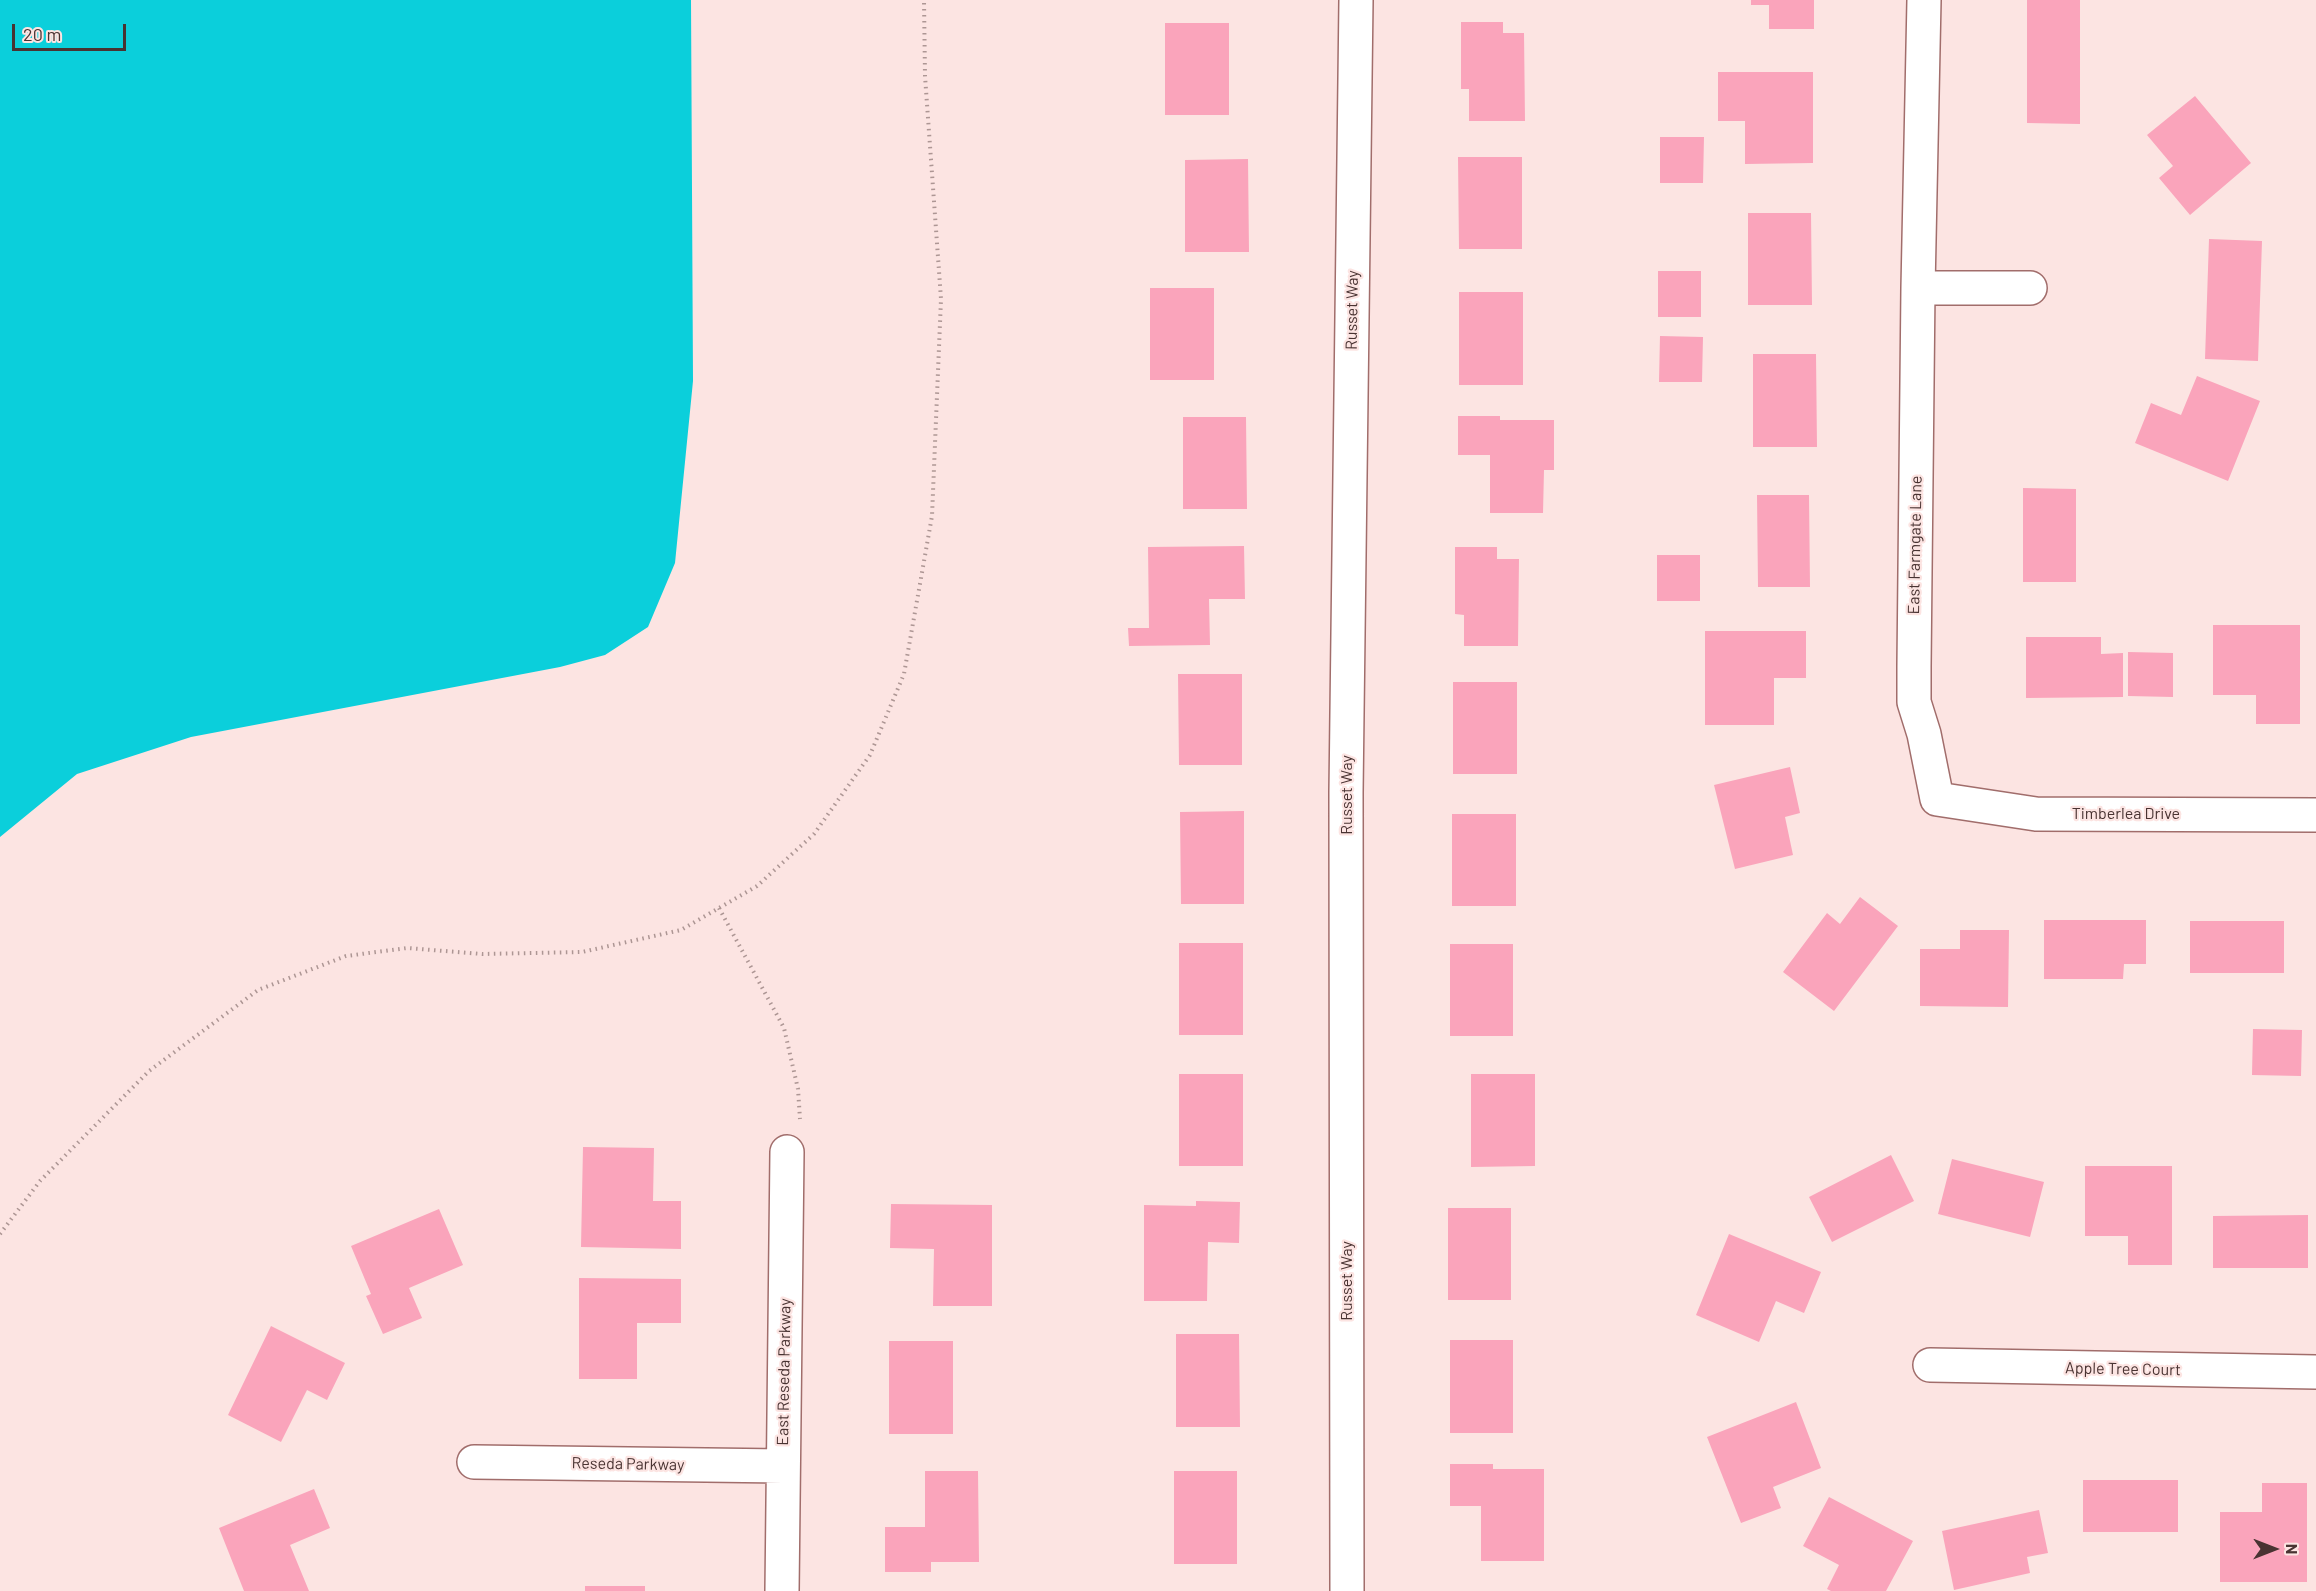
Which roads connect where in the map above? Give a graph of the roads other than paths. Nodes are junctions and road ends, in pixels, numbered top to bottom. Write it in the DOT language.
graph roads {
  1 [pos="1356,0"];
  2 [pos="1924,0"];
  3 [pos="1918,288"];
  4 [pos="2030,288"];
  5 [pos="1937,799"];
  6 [pos="2316,815"];
  7 [pos="787,1152"];
  8 [pos="1930,1365"];
  9 [pos="2316,1372"];
  10 [pos="474,1462"];
  11 [pos="783,1466"];
  12 [pos="782,1591"];
  13 [pos="1347,1591"];
  1 -- 13 [label="street, Russet Way"];
  2 -- 3 [label="street, East Farmgate Lane"];
  3 -- 4 [label="street"];
  3 -- 5 [label="street, East Farmgate Lane"];
  5 -- 6 [label="street, Timberlea Drive"];
  7 -- 11 [label="street, East Reseda Parkway"];
  8 -- 9 [label="street, Apple Tree Court"];
  10 -- 11 [label="street, Reseda Parkway"];
  11 -- 12 [label="street, East Reseda Parkway"];
}
